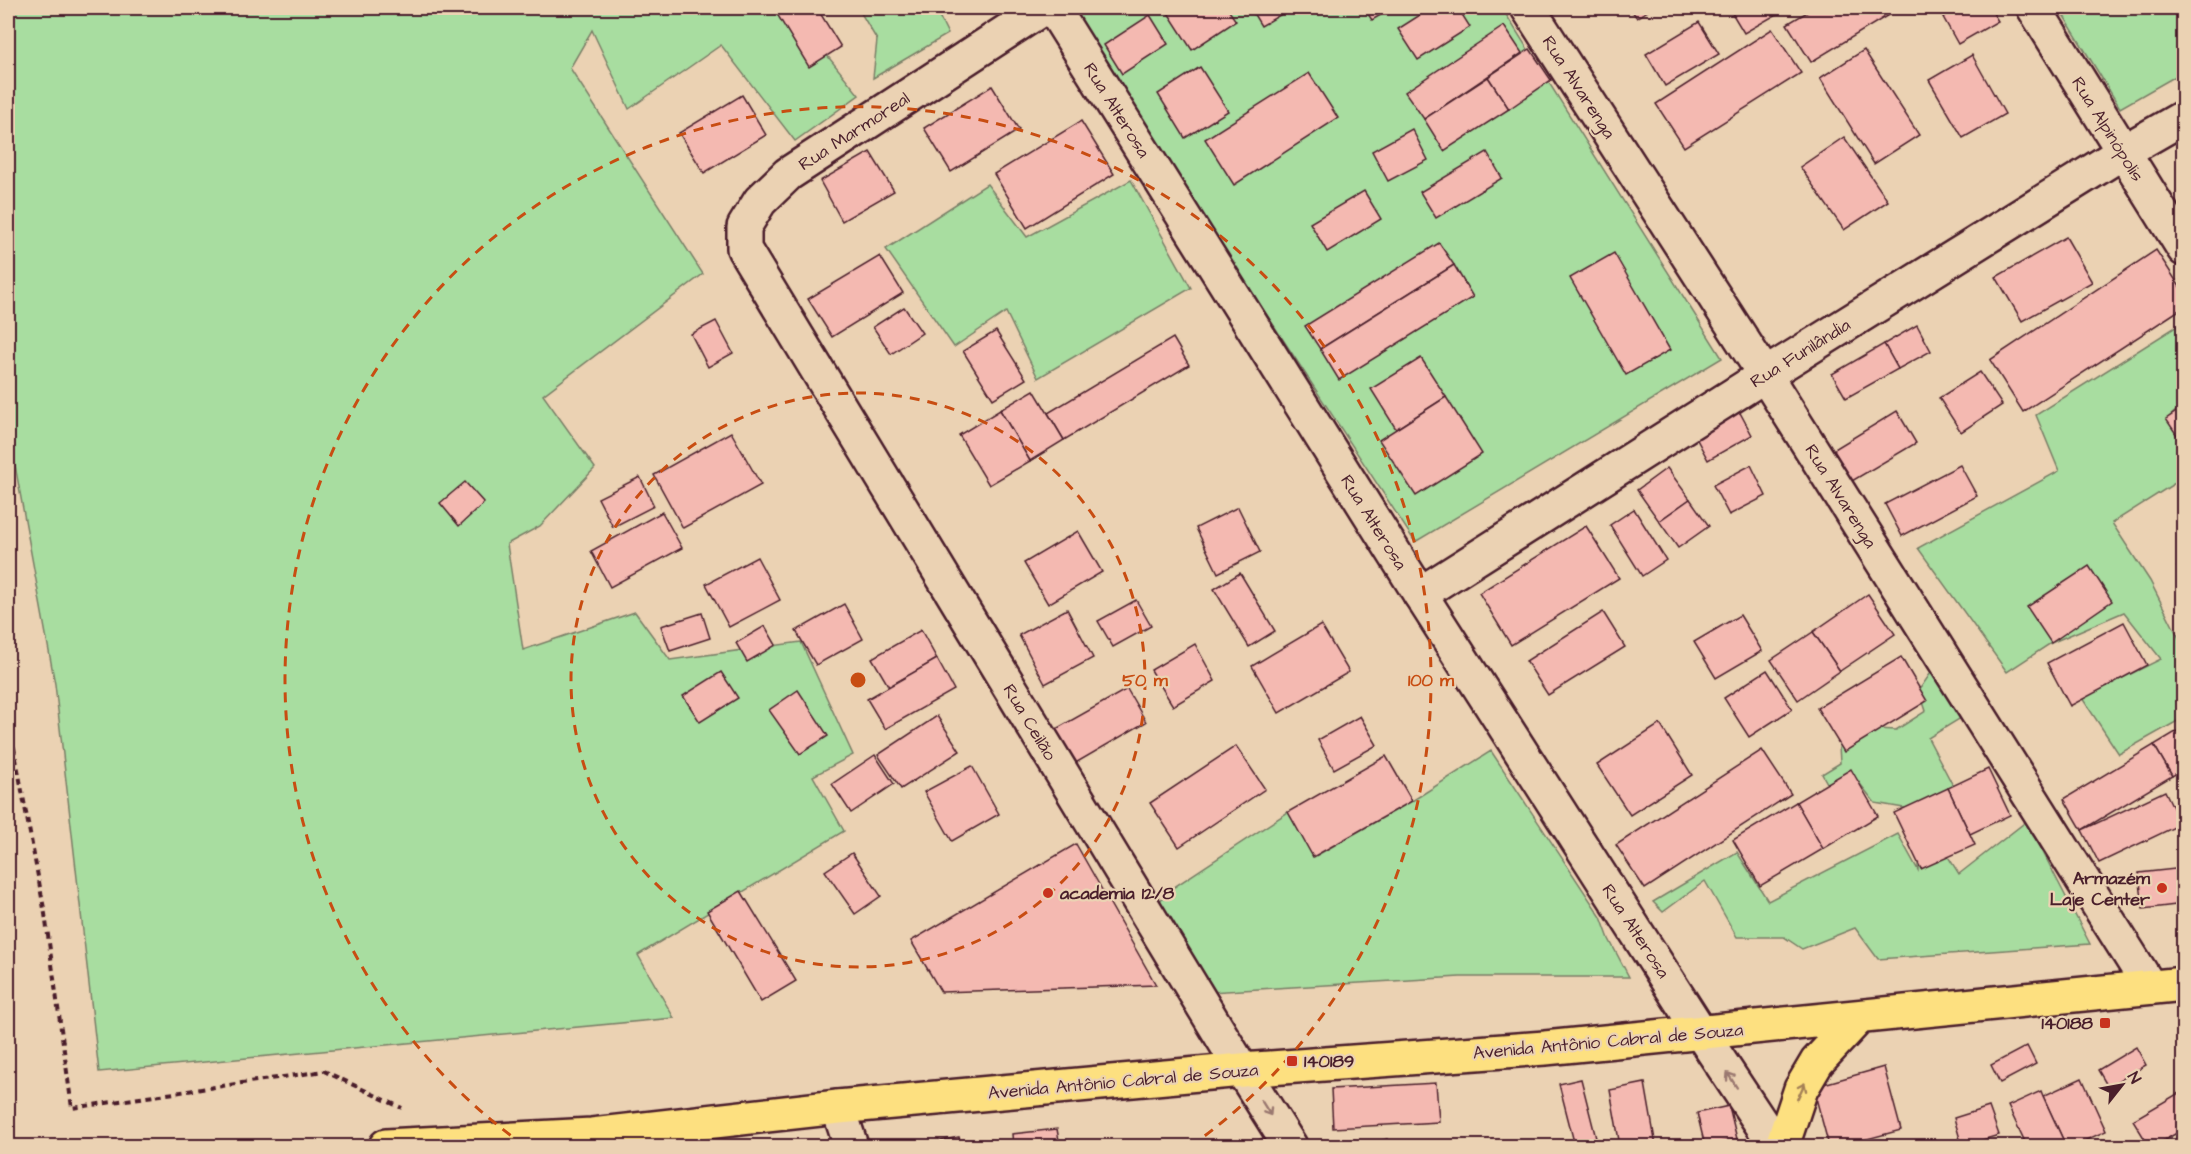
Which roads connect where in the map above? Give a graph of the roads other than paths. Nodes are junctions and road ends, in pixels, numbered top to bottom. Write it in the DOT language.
graph roads {
  1 [pos="1043,8"];
  2 [pos="1053,8"];
  3 [pos="1528,8"];
  4 [pos="2034,8"];
  5 [pos="2184,117"];
  6 [pos="2123,152"];
  7 [pos="2184,249"];
  8 [pos="772,297"];
  9 [pos="1765,375"];
  10 [pos="1420,594"];
  11 [pos="2184,984"];
  12 [pos="2150,987"];
  13 [pos="1858,1018"];
  14 [pos="1701,1033"];
  15 [pos="1242,1070"];
  16 [pos="838,1107"];
  17 [pos="386,1146"];
  18 [pos="850,1146"];
  19 [pos="1290,1146"];
  20 [pos="1776,1146"];
  21 [pos="1782,1146"];
  1 -- 8 [label="street, Rua Marmoreal"];
  2 -- 10 [label="street, Rua Alterosa"];
  3 -- 9 [label="street, Rua Alvarenga"];
  4 -- 6 [label="street, Rua Alpinópolis"];
  5 -- 6 [label="street, Rua Funilândia"];
  6 -- 7 [label="street, Rua Alpinópolis"];
  6 -- 9 [label="street, Rua Funilândia"];
  8 -- 15 [label="street, Rua Ceilão"];
  9 -- 10 [label="street, Rua Funilândia"];
  9 -- 12 [label="street, Rua Alvarenga"];
  10 -- 14 [label="street, Rua Alterosa"];
  11 -- 12 [label="main road, Avenida Antônio Cabral de Souza"];
  12 -- 13 [label="main road, Avenida Antônio Cabral de Souza"];
  13 -- 14 [label="main road, Avenida Antônio Cabral de Souza"];
  21 -- 13 [label="main road, one-way"];
  14 -- 15 [label="main road, Avenida Antônio Cabral de Souza"];
  20 -- 14 [label="street, Rua Alterosa, one-way"];
  15 -- 16 [label="main road, Avenida Antônio Cabral de Souza"];
  15 -- 19 [label="street, Rua Ceilão, one-way"];
  16 -- 17 [label="main road, Avenida Antônio Cabral de Souza"];
  16 -- 18 [label="street"];
}
